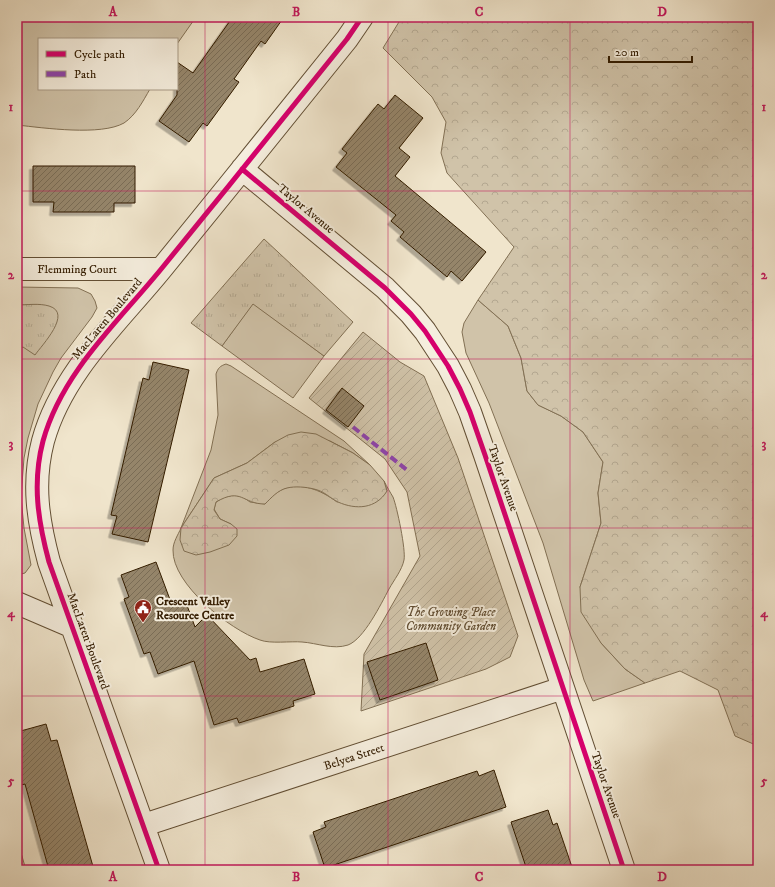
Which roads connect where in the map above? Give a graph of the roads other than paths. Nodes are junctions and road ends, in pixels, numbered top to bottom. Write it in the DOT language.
graph roads {
  1 [pos="362,17"];
  2 [pos="242,169"];
  3 [pos="17,269"];
  4 [pos="161,269"];
  5 [pos="17,603"];
  6 [pos="73,627"];
  7 [pos="563,688"];
  8 [pos="144,825"];
  9 [pos="159,870"];
  10 [pos="624,870"];
  1 -- 2 [label="street, MacLaren Boulevard"];
  2 -- 4 [label="street, MacLaren Boulevard"];
  2 -- 7 [label="street, Taylor Avenue"];
  3 -- 4 [label="street, Flemming Court"];
  4 -- 6 [label="street, MacLaren Boulevard"];
  5 -- 6 [label="street"];
  6 -- 8 [label="street, MacLaren Boulevard"];
  7 -- 8 [label="street, Belyea Street"];
  7 -- 10 [label="street, Taylor Avenue"];
  8 -- 9 [label="street, MacLaren Boulevard"];
}
